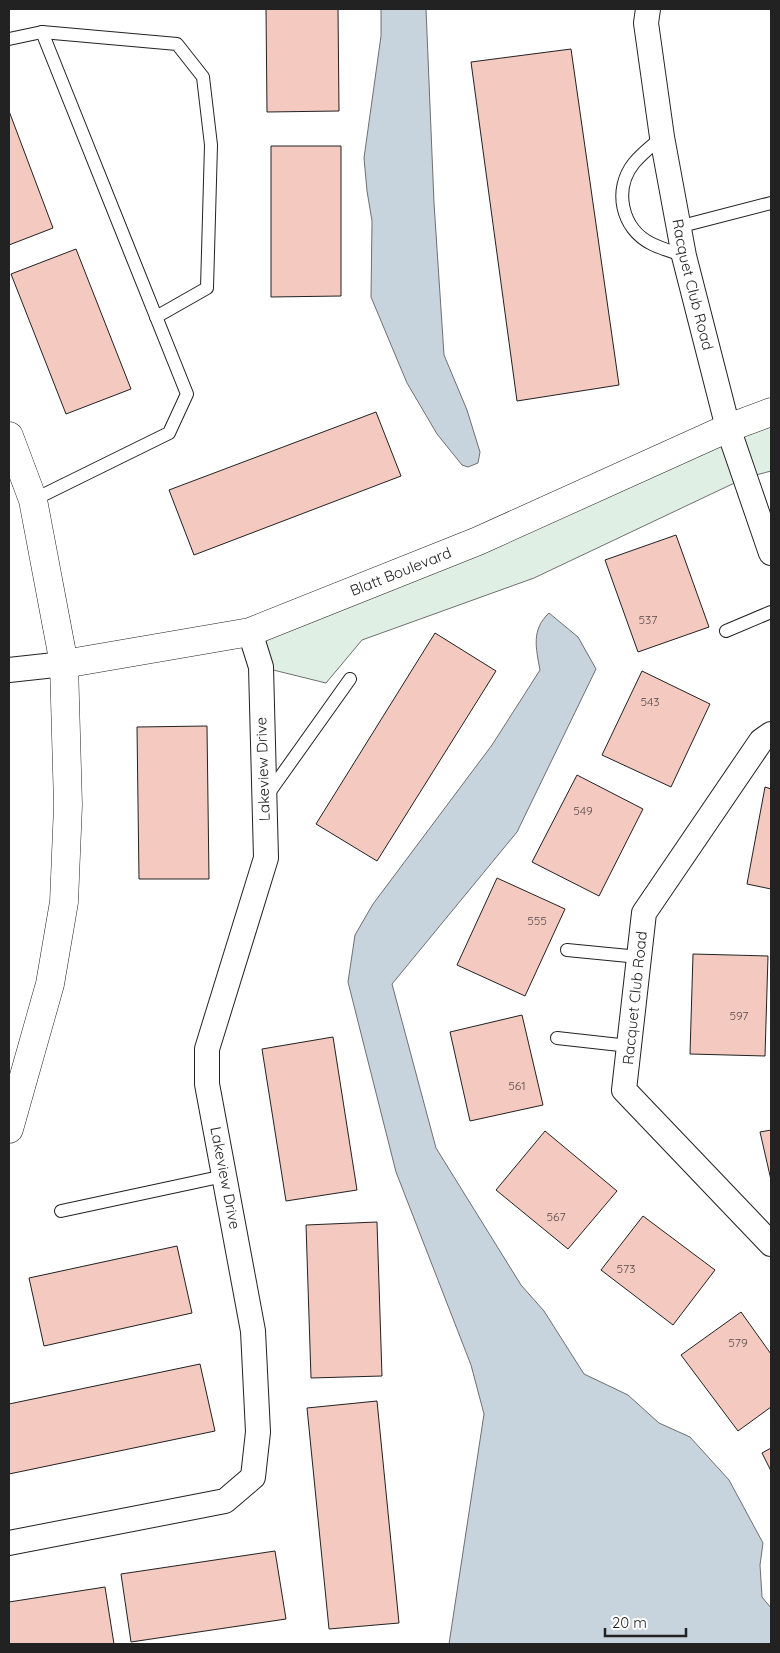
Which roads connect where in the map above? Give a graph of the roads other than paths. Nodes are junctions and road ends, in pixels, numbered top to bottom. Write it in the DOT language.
graph roads {
  1 [pos="648,9"];
  2 [pos="42,32"];
  3 [pos="9,39"];
  4 [pos="662,136"];
  5 [pos="771,203"];
  6 [pos="678,226"];
  7 [pos="684,256"];
  8 [pos="156,317"];
  9 [pos="771,412"];
  10 [pos="728,428"];
  11 [pos="9,436"];
  12 [pos="33,500"];
  13 [pos="771,553"];
  14 [pos="771,612"];
  15 [pos="726,631"];
  16 [pos="250,632"];
  17 [pos="64,664"];
  18 [pos="10,672"];
  19 [pos="350,679"];
  20 [pos="771,734"];
  21 [pos="264,799"];
  22 [pos="567,950"];
  23 [pos="639,957"];
  24 [pos="557,1038"];
  25 [pos="629,1046"];
  26 [pos="9,1130"];
  27 [pos="224,1176"];
  28 [pos="61,1211"];
  29 [pos="771,1244"];
  30 [pos="9,1543"];
  1 -- 4 [label="street, Racquet Club Road"];
  2 -- 3 [label="lane"];
  2 -- 8 [label="lane"];
  2 -- 8 [label="lane"];
  4 -- 6 [label="street, Racquet Club Road"];
  4 -- 7 [label="lane"];
  5 -- 6 [label="lane"];
  6 -- 7 [label="street, Racquet Club Road"];
  7 -- 10 [label="street, Racquet Club Road"];
  8 -- 12 [label="lane"];
  9 -- 10 [label="street, Blatt Boulevard"];
  10 -- 13 [label="street, Racquet Club Road"];
  10 -- 16 [label="street, Blatt Boulevard"];
  11 -- 12 [label="street"];
  12 -- 17 [label="street"];
  14 -- 15 [label="lane"];
  16 -- 17 [label="street, Blatt Boulevard"];
  16 -- 21 [label="street, Lakeview Drive"];
  17 -- 18 [label="street, Blatt Boulevard"];
  17 -- 26 [label="street"];
  19 -- 21 [label="lane"];
  20 -- 23 [label="street, Racquet Club Road"];
  21 -- 27 [label="street, Lakeview Drive"];
  22 -- 23 [label="lane"];
  23 -- 25 [label="street, Racquet Club Road"];
  24 -- 25 [label="lane"];
  25 -- 29 [label="street, Racquet Club Road"];
  27 -- 28 [label="lane"];
  27 -- 30 [label="street, Lakeview Drive"];
}
